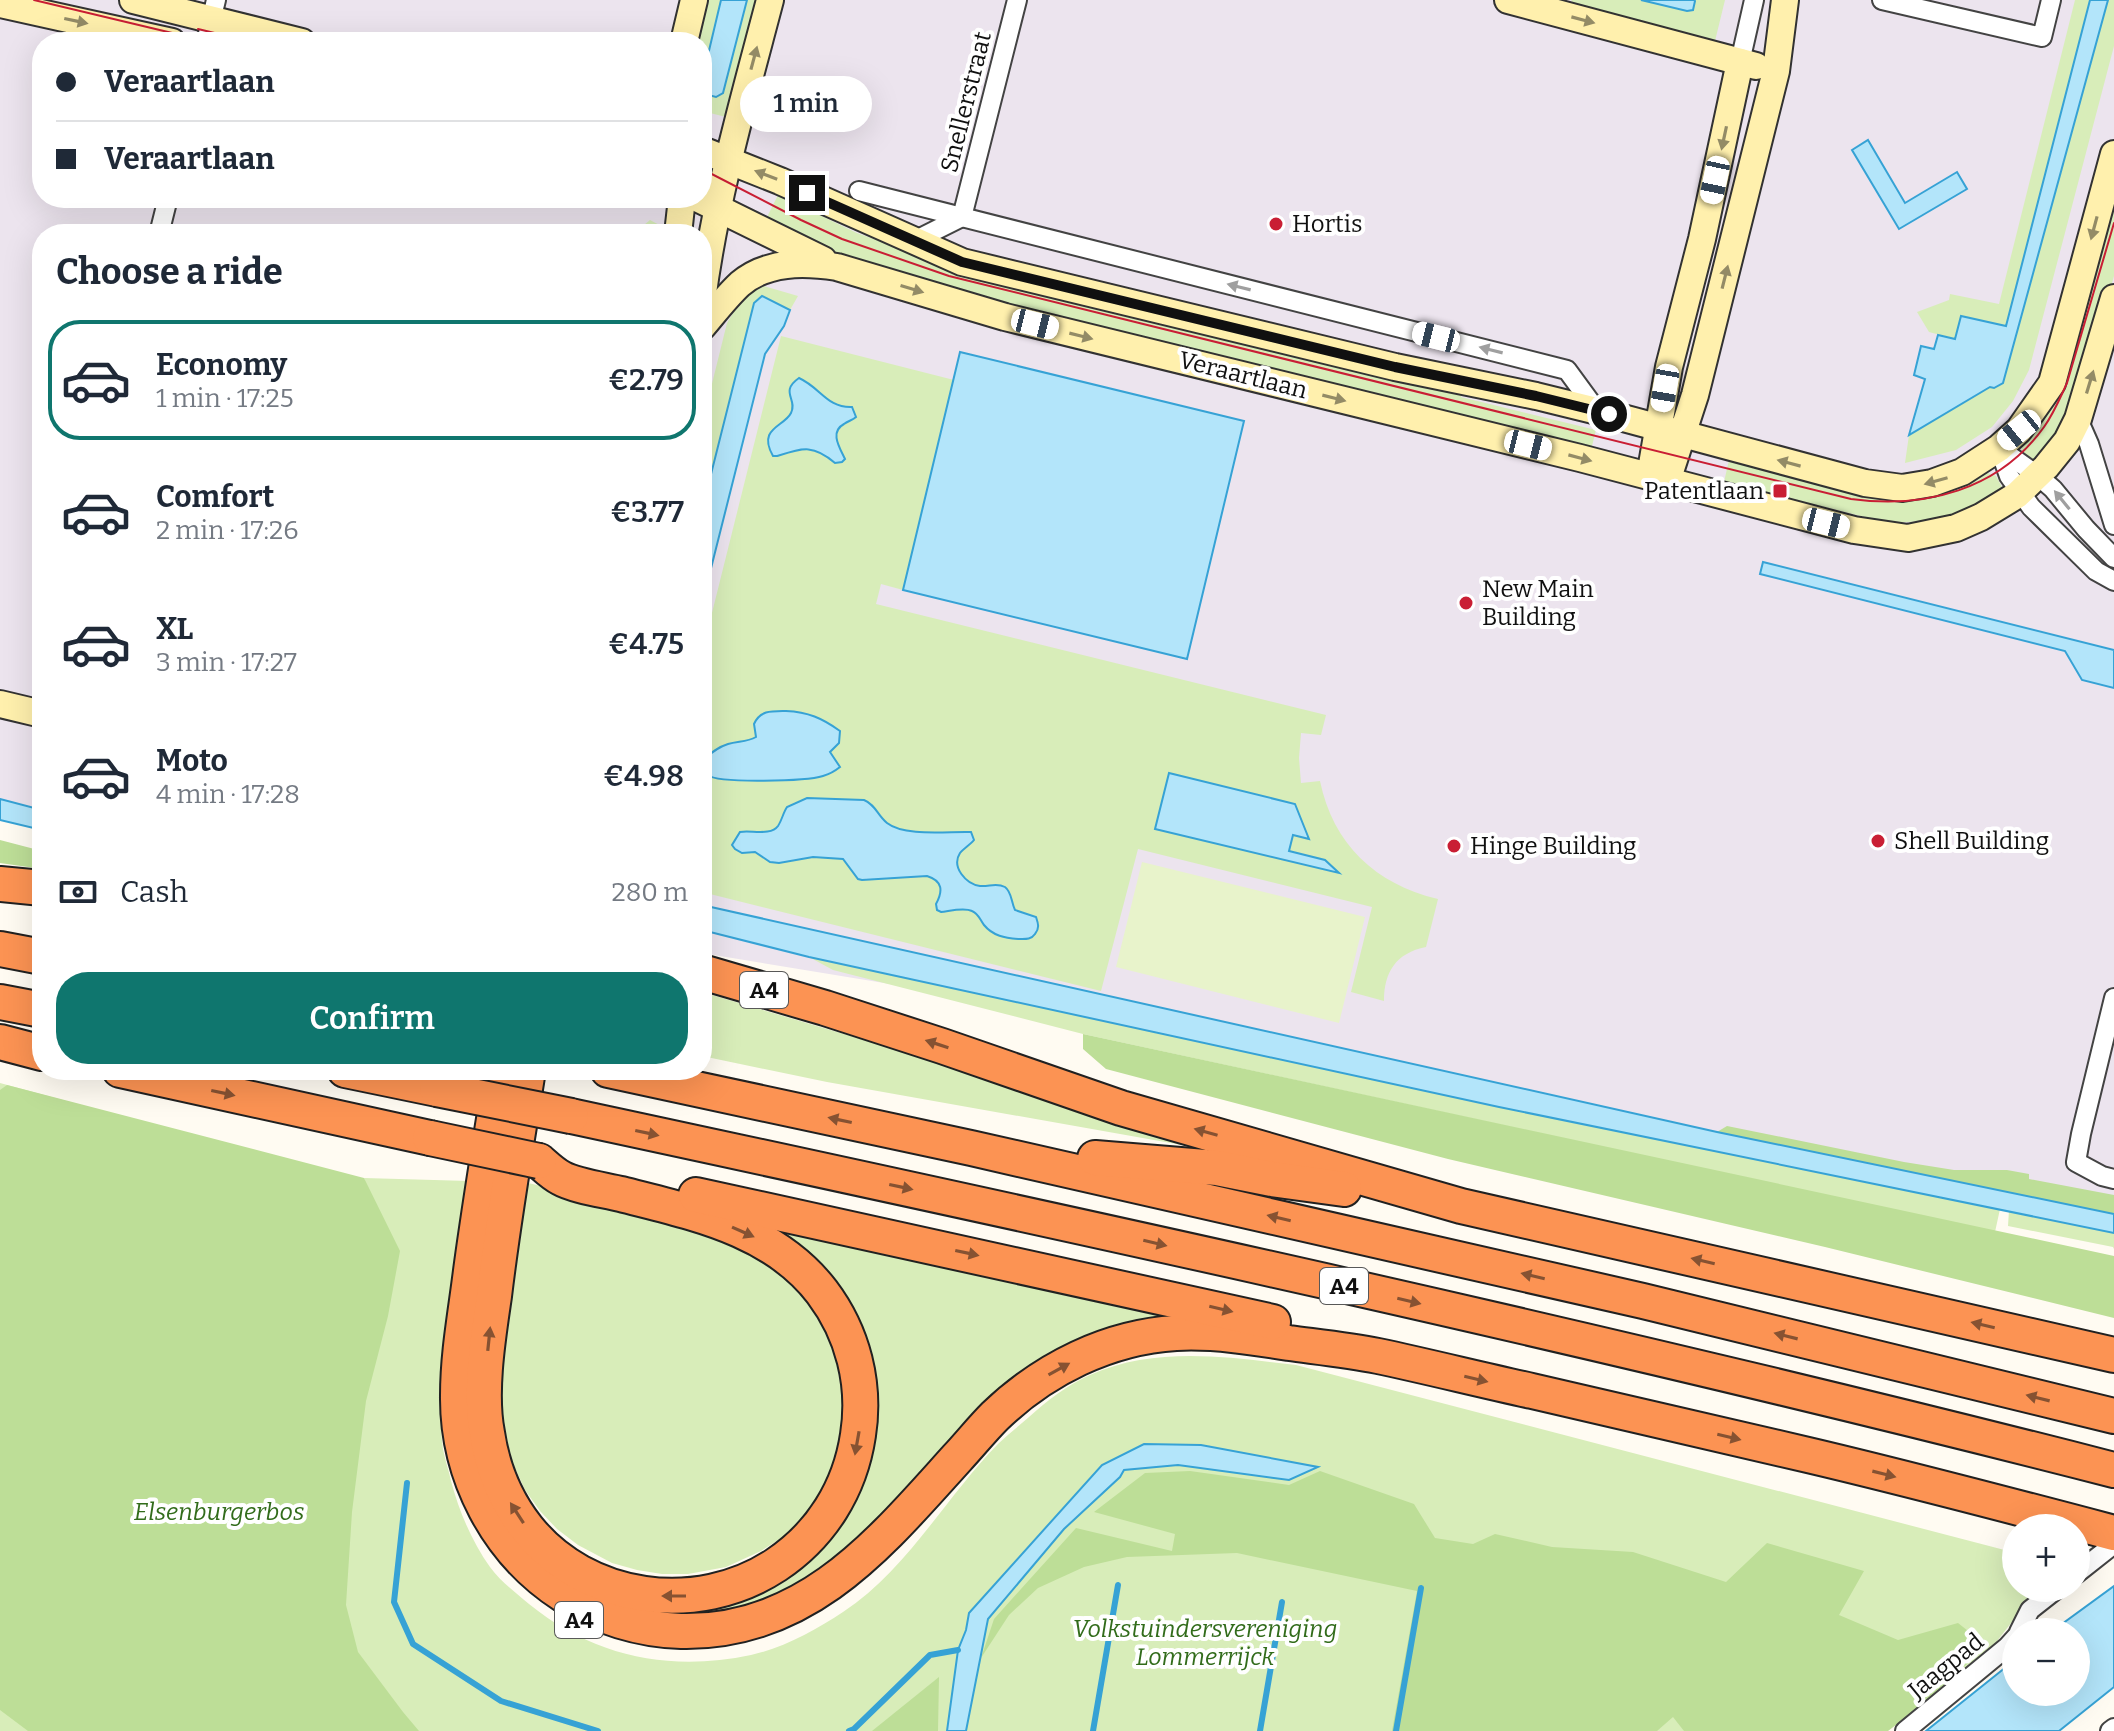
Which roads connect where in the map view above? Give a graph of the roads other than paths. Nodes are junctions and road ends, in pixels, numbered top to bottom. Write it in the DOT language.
graph roads {
  1 [pos="133,0"];
  2 [pos="694,0"];
  3 [pos="770,0"];
  4 [pos="1017,0"];
  5 [pos="1754,0"];
  6 [pos="1785,0"];
  7 [pos="1882,0"];
  8 [pos="2051,0"];
  9 [pos="1521,2"];
  10 [pos="0,4"];
  11 [pos="212,20"];
  12 [pos="127,32"];
  13 [pos="261,32"];
  14 [pos="686,32"];
  15 [pos="1740,62"];
  16 [pos="1776,71"];
  17 [pos="712,154"];
  18 [pos="2114,154"];
  19 [pos="729,161"];
  20 [pos="712,172"];
  21 [pos="859,191"];
  22 [pos="712,195"];
  23 [pos="712,205"];
  24 [pos="962,217"];
  25 [pos="914,241"];
  26 [pos="837,267"];
  27 [pos="2114,298"];
  28 [pos="712,316"];
  29 [pos="1597,411"];
  30 [pos="2078,419"];
  31 [pos="1671,431"];
  32 [pos="1999,448"];
  33 [pos="1659,479"];
  34 [pos="2029,484"];
  35 [pos="2114,525"];
  36 [pos="2114,558"];
  37 [pos="2114,581"];
  38 [pos="0,704"];
  39 [pos="32,708"];
  40 [pos="0,884"];
  41 [pos="32,887"];
  42 [pos="0,949"];
  43 [pos="32,955"];
  44 [pos="712,975"];
  45 [pos="2114,998"];
  46 [pos="0,1002"];
  47 [pos="32,1008"];
  48 [pos="0,1042"];
  49 [pos="32,1050"];
  50 [pos="166,1080"];
  51 [pos="393,1080"];
  52 [pos="489,1080"];
  53 [pos="500,1080"];
  54 [pos="526,1080"];
  55 [pos="655,1080"];
  56 [pos="971,1148"];
  57 [pos="554,1169"];
  58 [pos="2114,1179"];
  59 [pos="1461,1206"];
  60 [pos="1373,1355"];
  61 [pos="2114,1355"];
  62 [pos="2114,1416"];
  63 [pos="959,1456"];
  64 [pos="2114,1470"];
  65 [pos="2114,1533"];
  66 [pos="2114,1544"];
  67 [pos="2090,1563"];
  68 [pos="2040,1602"];
  69 [pos="2026,1618"];
  70 [pos="2002,1651"];
  71 [pos="1905,1731"];
  1 -- 11 [label="main road"];
  2 -- 14 [label="main road"];
  19 -- 3 [label="main road, one-way"];
  4 -- 24 [label="street, Snellerstraat"];
  5 -- 15 [label="street"];
  6 -- 16 [label="main road"];
  7 -- 8 [label="street"];
  9 -- 15 [label="main road, one-way"];
  10 -- 12 [label="main road, one-way"];
  11 -- 13 [label="main road"];
  15 -- 16 [label="main road"];
  15 -- 31 [label="main road, one-way"];
  31 -- 16 [label="main road, one-way"];
  17 -- 19 [label="main road, Veraartlaan"];
  18 -- 32 [label="main road, Veraartlaan, one-way"];
  19 -- 20 [label="main road"];
  19 -- 22 [label="main road"];
  25 -- 19 [label="main road, Veraartlaan, one-way"];
  21 -- 24 [label="street"];
  23 -- 26 [label="main road, Veraartlaan"];
  24 -- 25 [label="street"];
  29 -- 24 [label="street, one-way"];
  25 -- 29 [label="main road, Veraartlaan"];
  26 -- 28 [label="main road, Veraartlaan"];
  26 -- 33 [label="main road, Veraartlaan, one-way"];
  30 -- 27 [label="main road, Veraartlaan, one-way"];
  29 -- 31 [label="main road, Veraartlaan"];
  30 -- 34 [label="main road, Veraartlaan"];
  30 -- 35 [label="street"];
  32 -- 31 [label="main road, Veraartlaan, one-way"];
  31 -- 33 [label="main road"];
  32 -- 34 [label="street"];
  33 -- 34 [label="main road, Veraartlaan"];
  36 -- 34 [label="street, one-way"];
  34 -- 37 [label="street"];
  38 -- 39 [label="main road"];
  40 -- 41 [label="highway"];
  42 -- 43 [label="highway"];
  59 -- 44 [label="highway, A4, one-way"];
  45 -- 58 [label="street"];
  46 -- 47 [label="highway"];
  48 -- 49 [label="highway"];
  50 -- 57 [label="highway, A4, one-way, bridge"];
  51 -- 64 [label="highway, A4, one-way, bridge"];
  52 -- 63 [label="highway, A4"];
  53 -- 63 [label="highway, A4"];
  57 -- 54 [label="highway, A4, one-way"];
  56 -- 55 [label="highway, A4, one-way"];
  56 -- 59 [label="highway, A4"];
  62 -- 56 [label="highway, A4, one-way"];
  57 -- 60 [label="highway, A4, one-way"];
  61 -- 59 [label="highway, A4, one-way"];
  63 -- 60 [label="highway, A4, one-way"];
  60 -- 65 [label="highway, A4, one-way"];
  66 -- 67 [label="street"];
  68 -- 69 [label="street, Jaagpad"];
  70 -- 71 [label="street, Jaagpad"];
}
